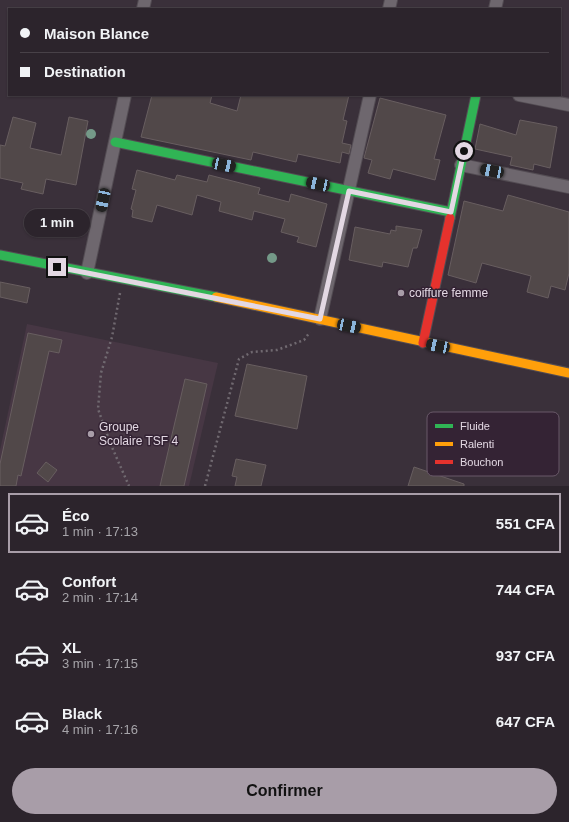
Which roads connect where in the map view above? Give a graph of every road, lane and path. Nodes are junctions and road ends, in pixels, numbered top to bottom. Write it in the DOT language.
graph roads {
  1 [pos="125,96"];
  2 [pos="370,96"];
  3 [pos="476,96"];
  4 [pos="524,96"];
  5 [pos="569,105"];
  6 [pos="115,142"];
  7 [pos="461,165"];
  8 [pos="569,187"];
  9 [pos="349,191"];
  10 [pos="451,212"];
  11 [pos="0,255"];
  12 [pos="87,273"];
  13 [pos="122,280"];
  14 [pos="320,319"];
  15 [pos="423,342"];
  16 [pos="569,373"];
  17 [pos="129,486"];
  18 [pos="205,486"];
  1 -- 6 [label="street"];
  2 -- 9 [label="street"];
  3 -- 7 [label="street"];
  4 -- 5 [label="street"];
  6 -- 9 [label="street"];
  6 -- 12 [label="street"];
  7 -- 8 [label="street"];
  7 -- 10 [label="street"];
  9 -- 10 [label="street"];
  9 -- 14 [label="street"];
  10 -- 15 [label="street"];
  11 -- 12 [label="street"];
  12 -- 13 [label="street"];
  13 -- 14 [label="street"];
  13 -- 17 [label="path"];
  14 -- 15 [label="street"];
  14 -- 18 [label="path"];
  15 -- 16 [label="street"];
}
